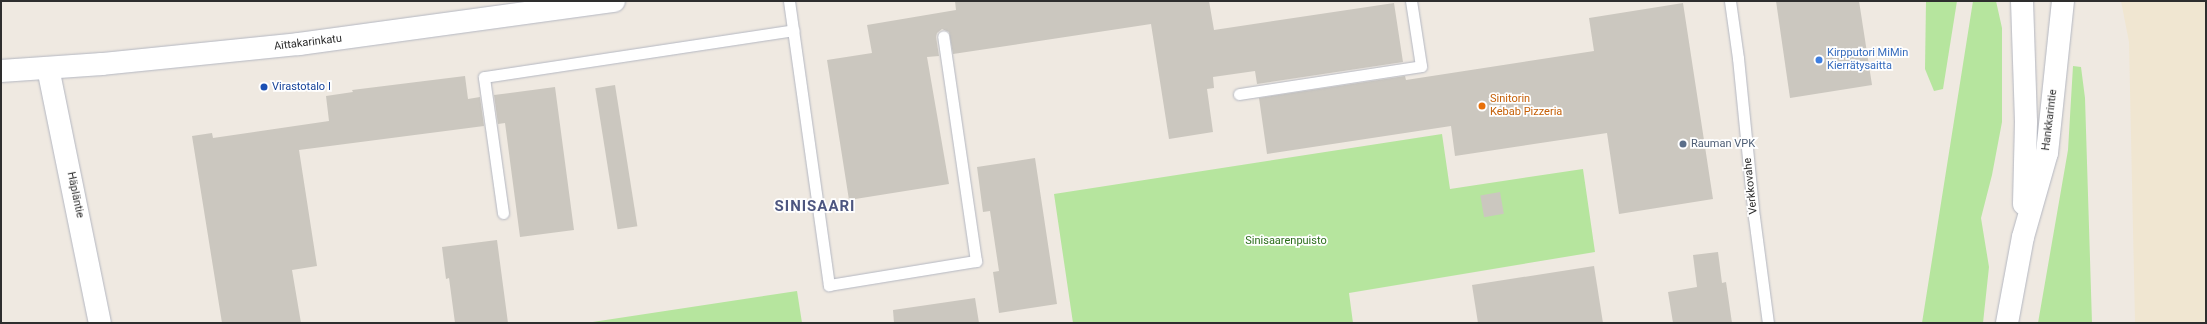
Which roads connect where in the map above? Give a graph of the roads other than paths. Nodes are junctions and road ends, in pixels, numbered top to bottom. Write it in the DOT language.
graph roads {
  1 [pos="614,1"];
  2 [pos="789,1"];
  3 [pos="1411,1"];
  4 [pos="1730,1"];
  5 [pos="2022,1"];
  6 [pos="2063,1"];
  7 [pos="793,30"];
  8 [pos="943,36"];
  9 [pos="48,68"];
  10 [pos="1,71"];
  11 [pos="1239,94"];
  12 [pos="503,213"];
  13 [pos="2023,237"];
  14 [pos="100,323"];
  15 [pos="1768,323"];
  16 [pos="2007,323"];
  1 -- 9 [label="main road, Aittakarinkatu"];
  2 -- 7 [label="lane"];
  3 -- 11 [label="lane"];
  4 -- 15 [label="lane, Verkkovahe"];
  5 -- 13 [label="main road, Hankkarintie"];
  6 -- 13 [label="main road, Hankkarintie"];
  7 -- 8 [label="lane"];
  7 -- 12 [label="lane"];
  9 -- 10 [label="main road, Aittakarinkatu"];
  9 -- 14 [label="main road, Häpläntie"];
  13 -- 16 [label="main road, Hankkarintie"];
}
